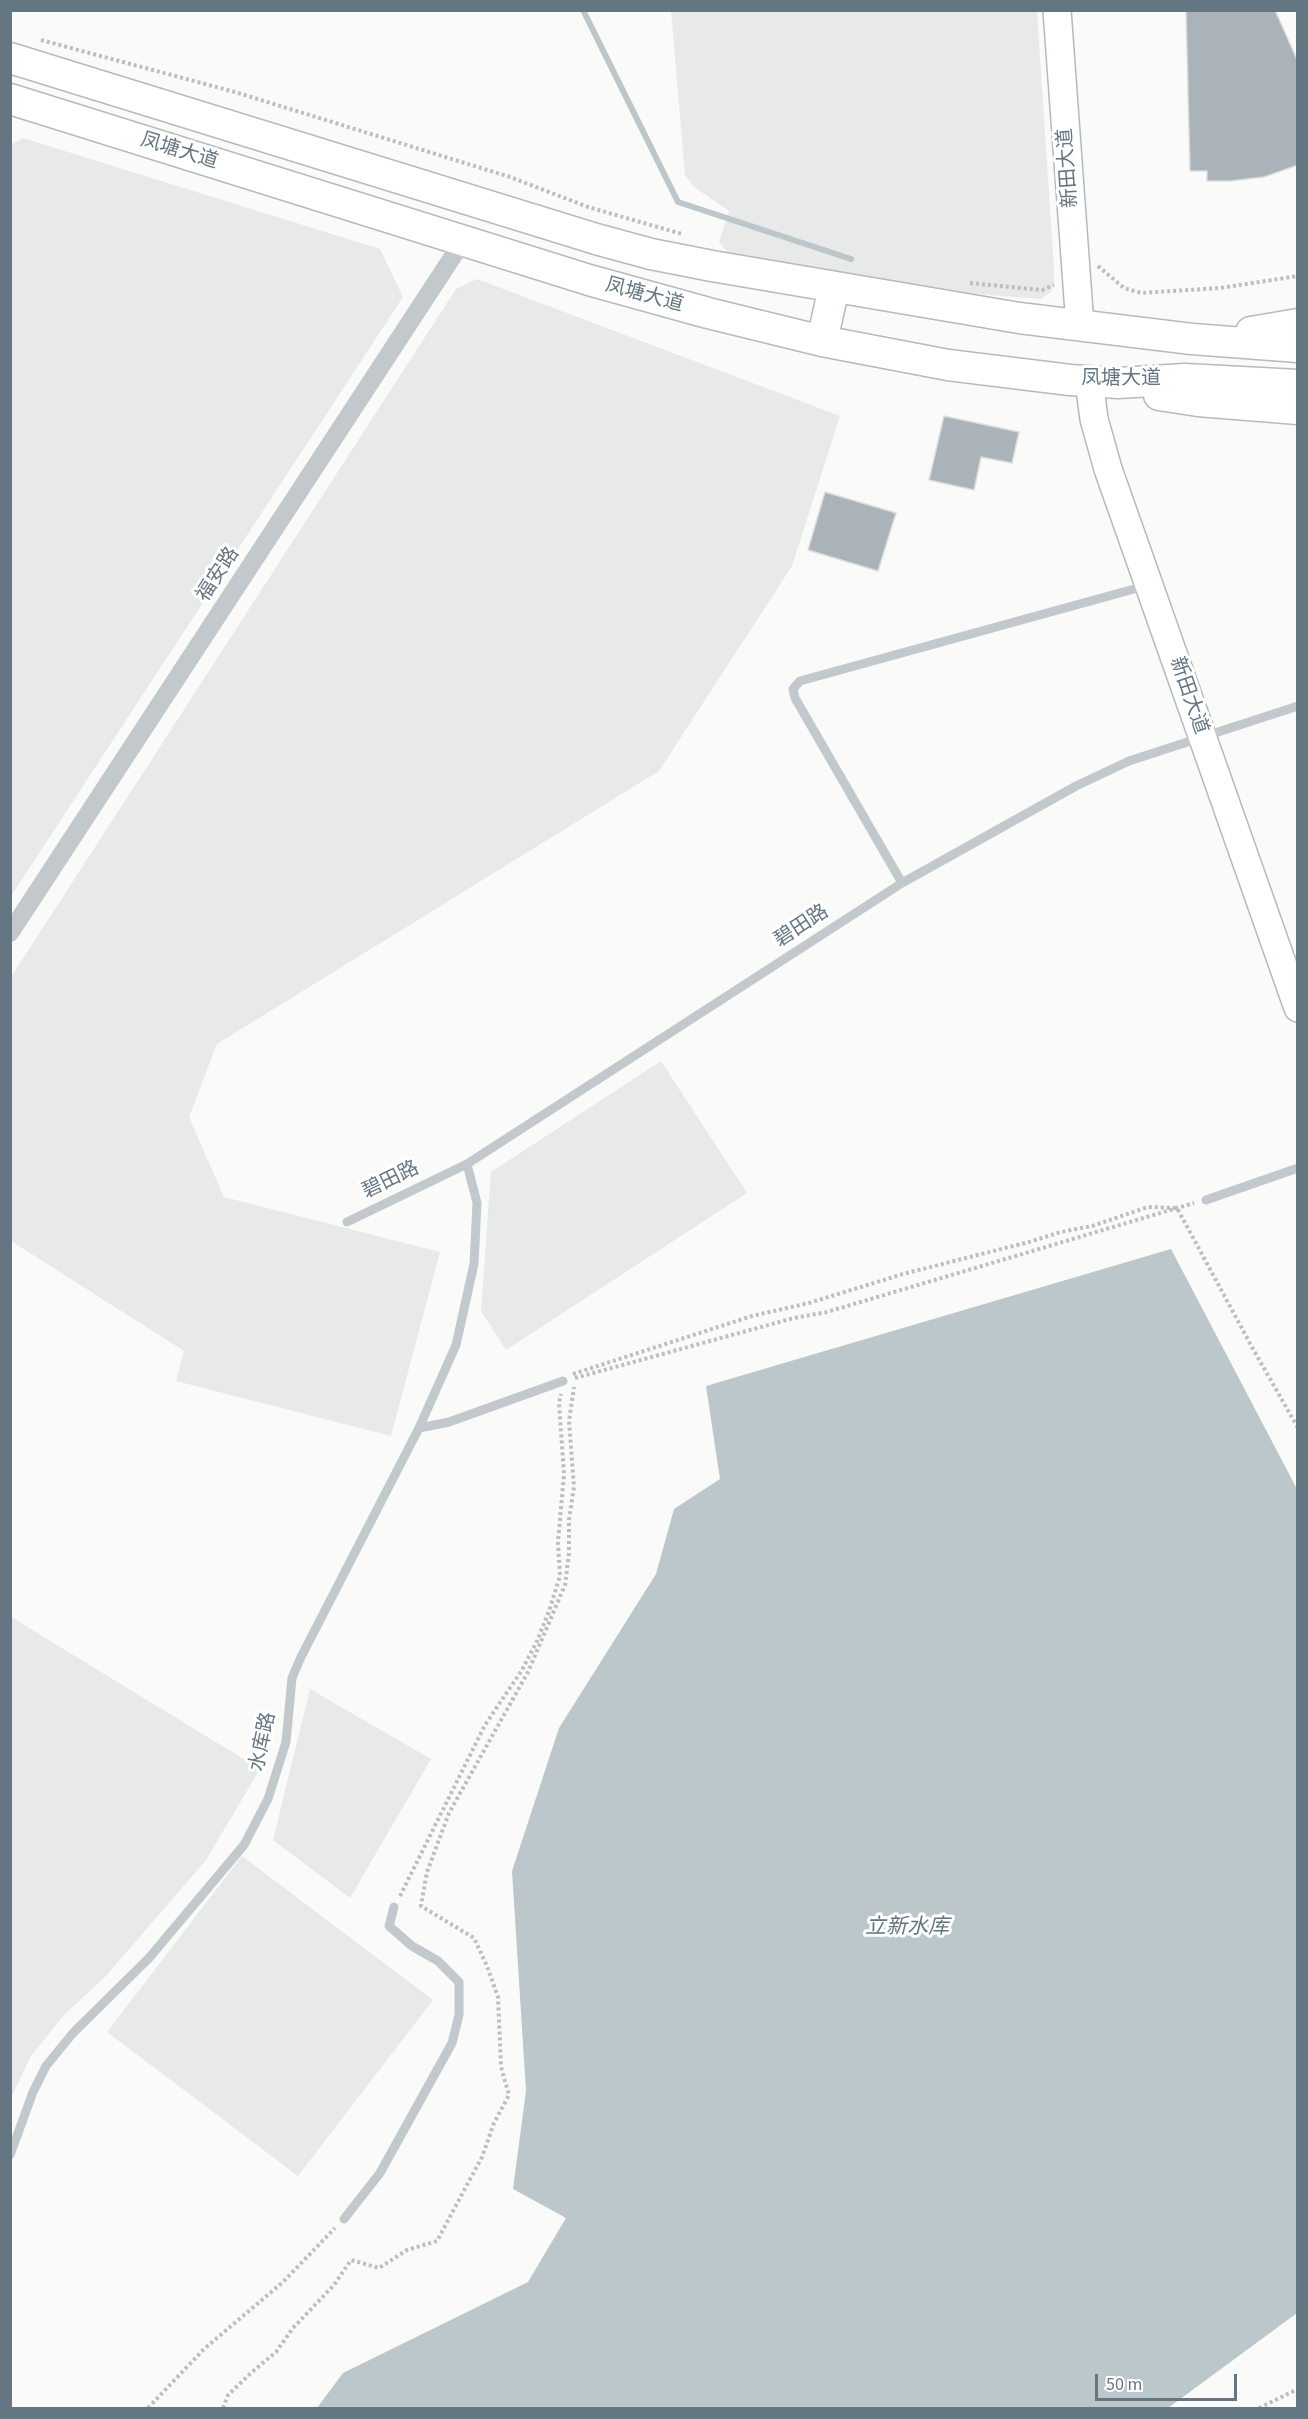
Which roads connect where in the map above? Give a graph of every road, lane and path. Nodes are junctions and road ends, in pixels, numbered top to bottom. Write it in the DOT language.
graph roads {
  1 [pos="1057,10"];
  2 [pos="33,38"];
  3 [pos="10,58"];
  4 [pos="15,102"];
  5 [pos="685,234"];
  6 [pos="463,241"];
  7 [pos="1087,267"];
  8 [pos="1298,276"];
  9 [pos="965,283"];
  10 [pos="1061,283"];
  11 [pos="834,286"];
  12 [pos="1298,324"];
  13 [pos="1080,326"];
  14 [pos="1192,339"];
  15 [pos="822,341"];
  16 [pos="1298,347"];
  17 [pos="1089,381"];
  18 [pos="1118,383"];
  19 [pos="1298,385"];
  20 [pos="1298,409"];
  21 [pos="1149,585"];
  22 [pos="1298,706"];
  23 [pos="1202,737"];
  24 [pos="902,883"];
  25 [pos="10,933"];
  26 [pos="1298,1008"];
  27 [pos="467,1164"];
  28 [pos="1298,1168"];
  29 [pos="1206,1200"];
  30 [pos="1177,1208"];
  31 [pos="347,1222"];
  32 [pos="573,1379"];
  33 [pos="563,1381"];
  34 [pos="419,1428"];
  35 [pos="1298,1428"];
  36 [pos="394,1907"];
  37 [pos="10,2155"];
  38 [pos="344,2219"];
  39 [pos="1298,2389"];
  40 [pos="148,2409"];
  41 [pos="223,2409"];
  42 [pos="1259,2409"];
  1 -- 13 [label="street, 新田大道"];
  2 -- 5 [label="path"];
  3 -- 11 [label="main road, 凤塘大道"];
  4 -- 6 [label="main road, 凤塘大道"];
  6 -- 15 [label="main road, 凤塘大道"];
  6 -- 25 [label="street, 福安路"];
  7 -- 8 [label="path"];
  9 -- 10 [label="path"];
  11 -- 13 [label="main road, 凤塘大道"];
  11 -- 15 [label="main road"];
  12 -- 14 [label="main road"];
  13 -- 14 [label="main road, 凤塘大道"];
  14 -- 16 [label="main road, 凤塘大道"];
  15 -- 17 [label="main road, 凤塘大道"];
  17 -- 18 [label="main road, 凤塘大道"];
  17 -- 21 [label="street, 新田大道"];
  18 -- 19 [label="main road, 凤塘大道"];
  18 -- 20 [label="main road"];
  21 -- 23 [label="street, 新田大道"];
  21 -- 24 [label="lane"];
  22 -- 23 [label="lane, 碧田路"];
  23 -- 24 [label="lane, 碧田路"];
  23 -- 26 [label="street, 新田大道"];
  24 -- 27 [label="lane, 碧田路"];
  27 -- 31 [label="lane, 碧田路"];
  27 -- 34 [label="lane, 水库路"];
  28 -- 29 [label="lane"];
  29 -- 30 [label="path"];
  30 -- 32 [label="path"];
  30 -- 32 [label="path"];
  30 -- 35 [label="path"];
  32 -- 41 [label="path"];
  33 -- 34 [label="lane"];
  33 -- 36 [label="path"];
  34 -- 37 [label="lane, 水库路"];
  36 -- 38 [label="lane"];
  38 -- 40 [label="path"];
  39 -- 42 [label="path"];
}
